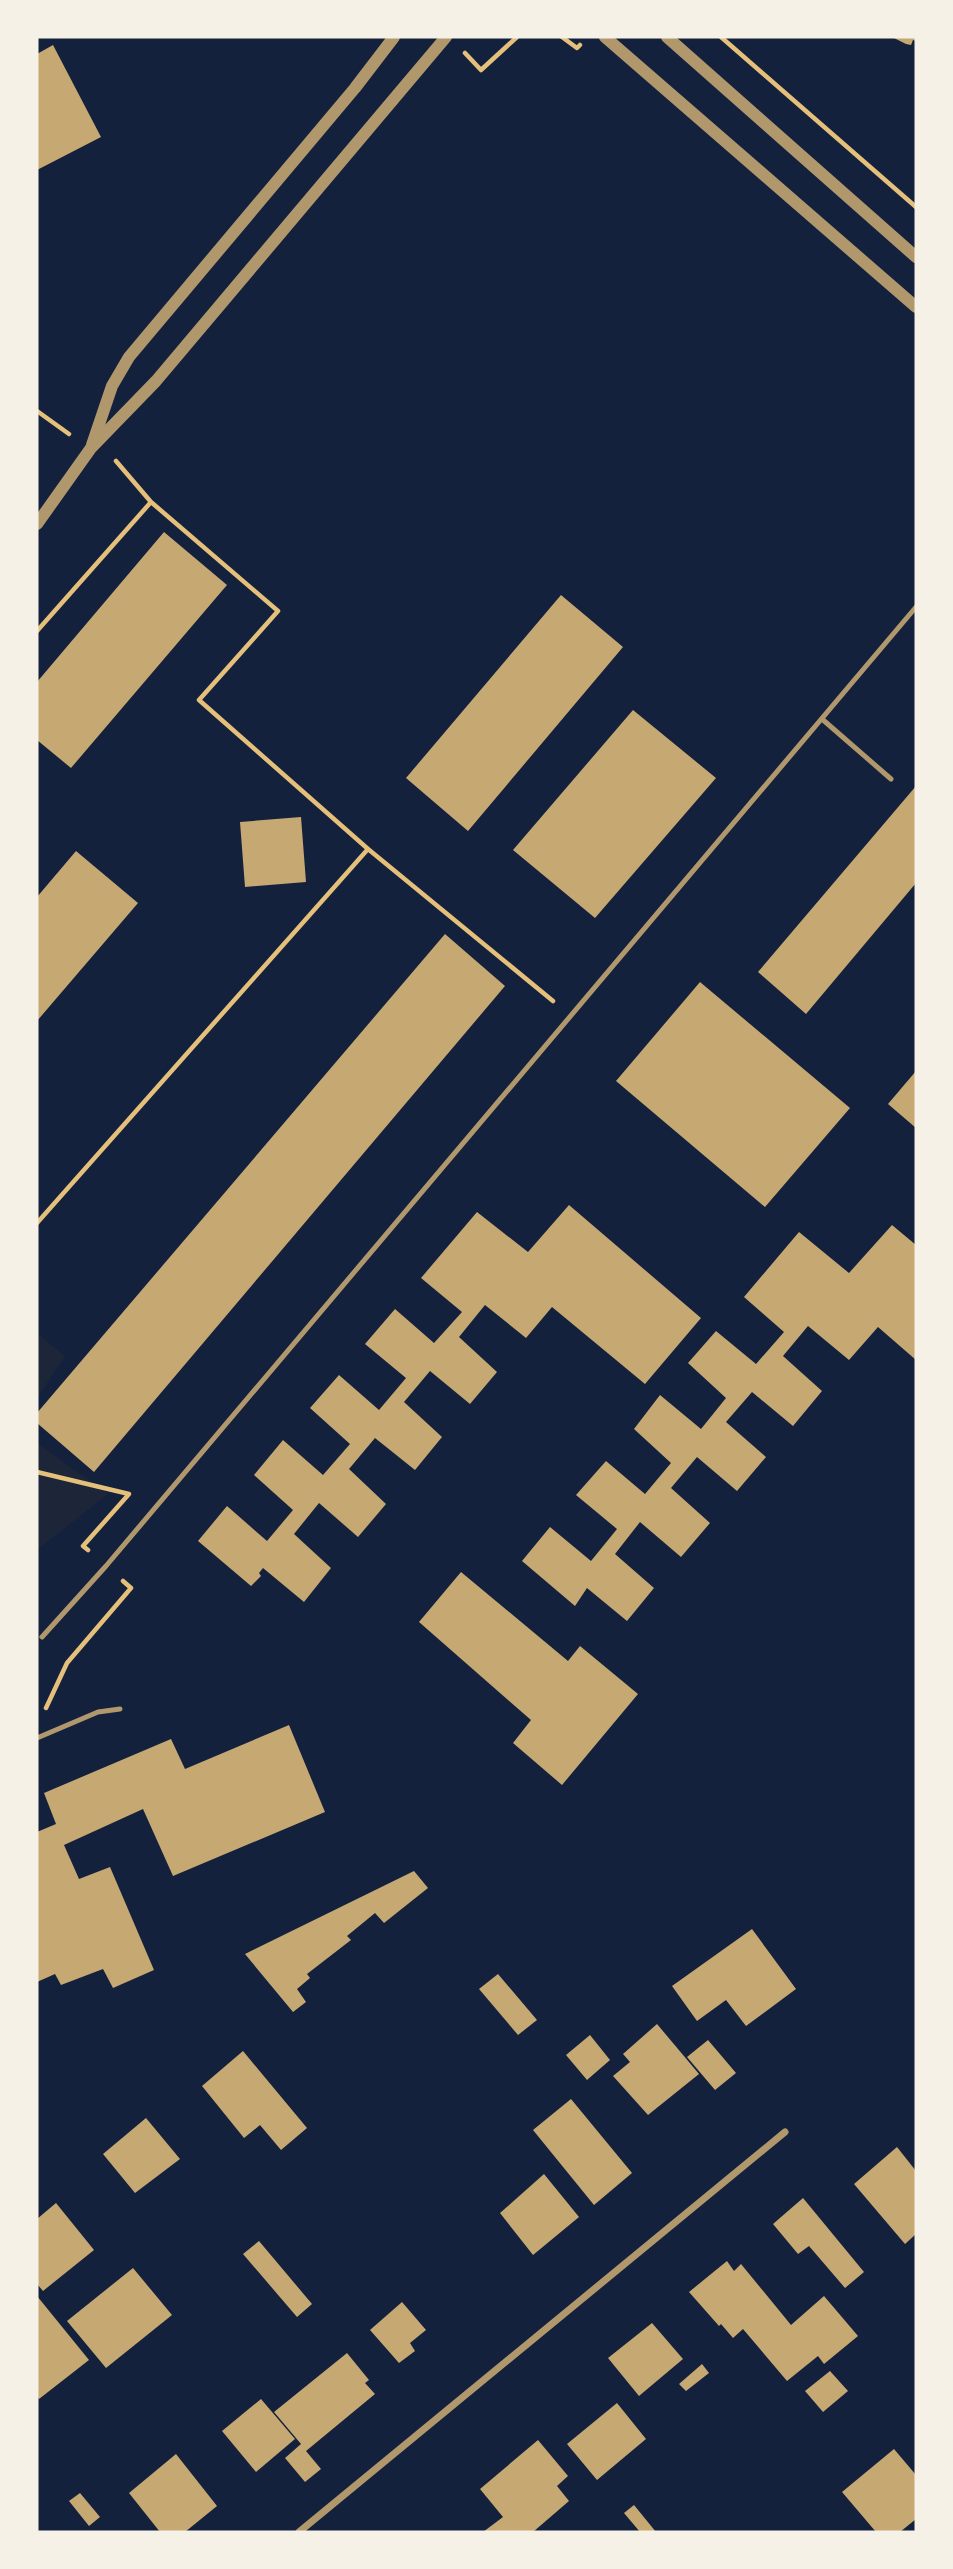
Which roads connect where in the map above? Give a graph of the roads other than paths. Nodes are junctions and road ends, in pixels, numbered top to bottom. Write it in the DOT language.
graph roads {
  1 [pos="394,37"];
  2 [pos="446,37"];
  3 [pos="605,37"];
  4 [pos="667,37"];
  5 [pos="916,257"];
  6 [pos="916,307"];
  7 [pos="90,448"];
  8 [pos="37,524"];
  9 [pos="916,607"];
  10 [pos="822,719"];
  11 [pos="891,779"];
  12 [pos="42,1637"];
  13 [pos="120,1710"];
  14 [pos="37,1738"];
  15 [pos="785,2132"];
  16 [pos="299,2532"];
  1 -- 7 [label="street"];
  2 -- 7 [label="street"];
  3 -- 6 [label="street"];
  4 -- 5 [label="street"];
  7 -- 8 [label="street"];
  9 -- 10 [label="lane"];
  10 -- 11 [label="lane"];
  10 -- 12 [label="lane"];
  13 -- 14 [label="lane"];
  15 -- 16 [label="street"];
}
